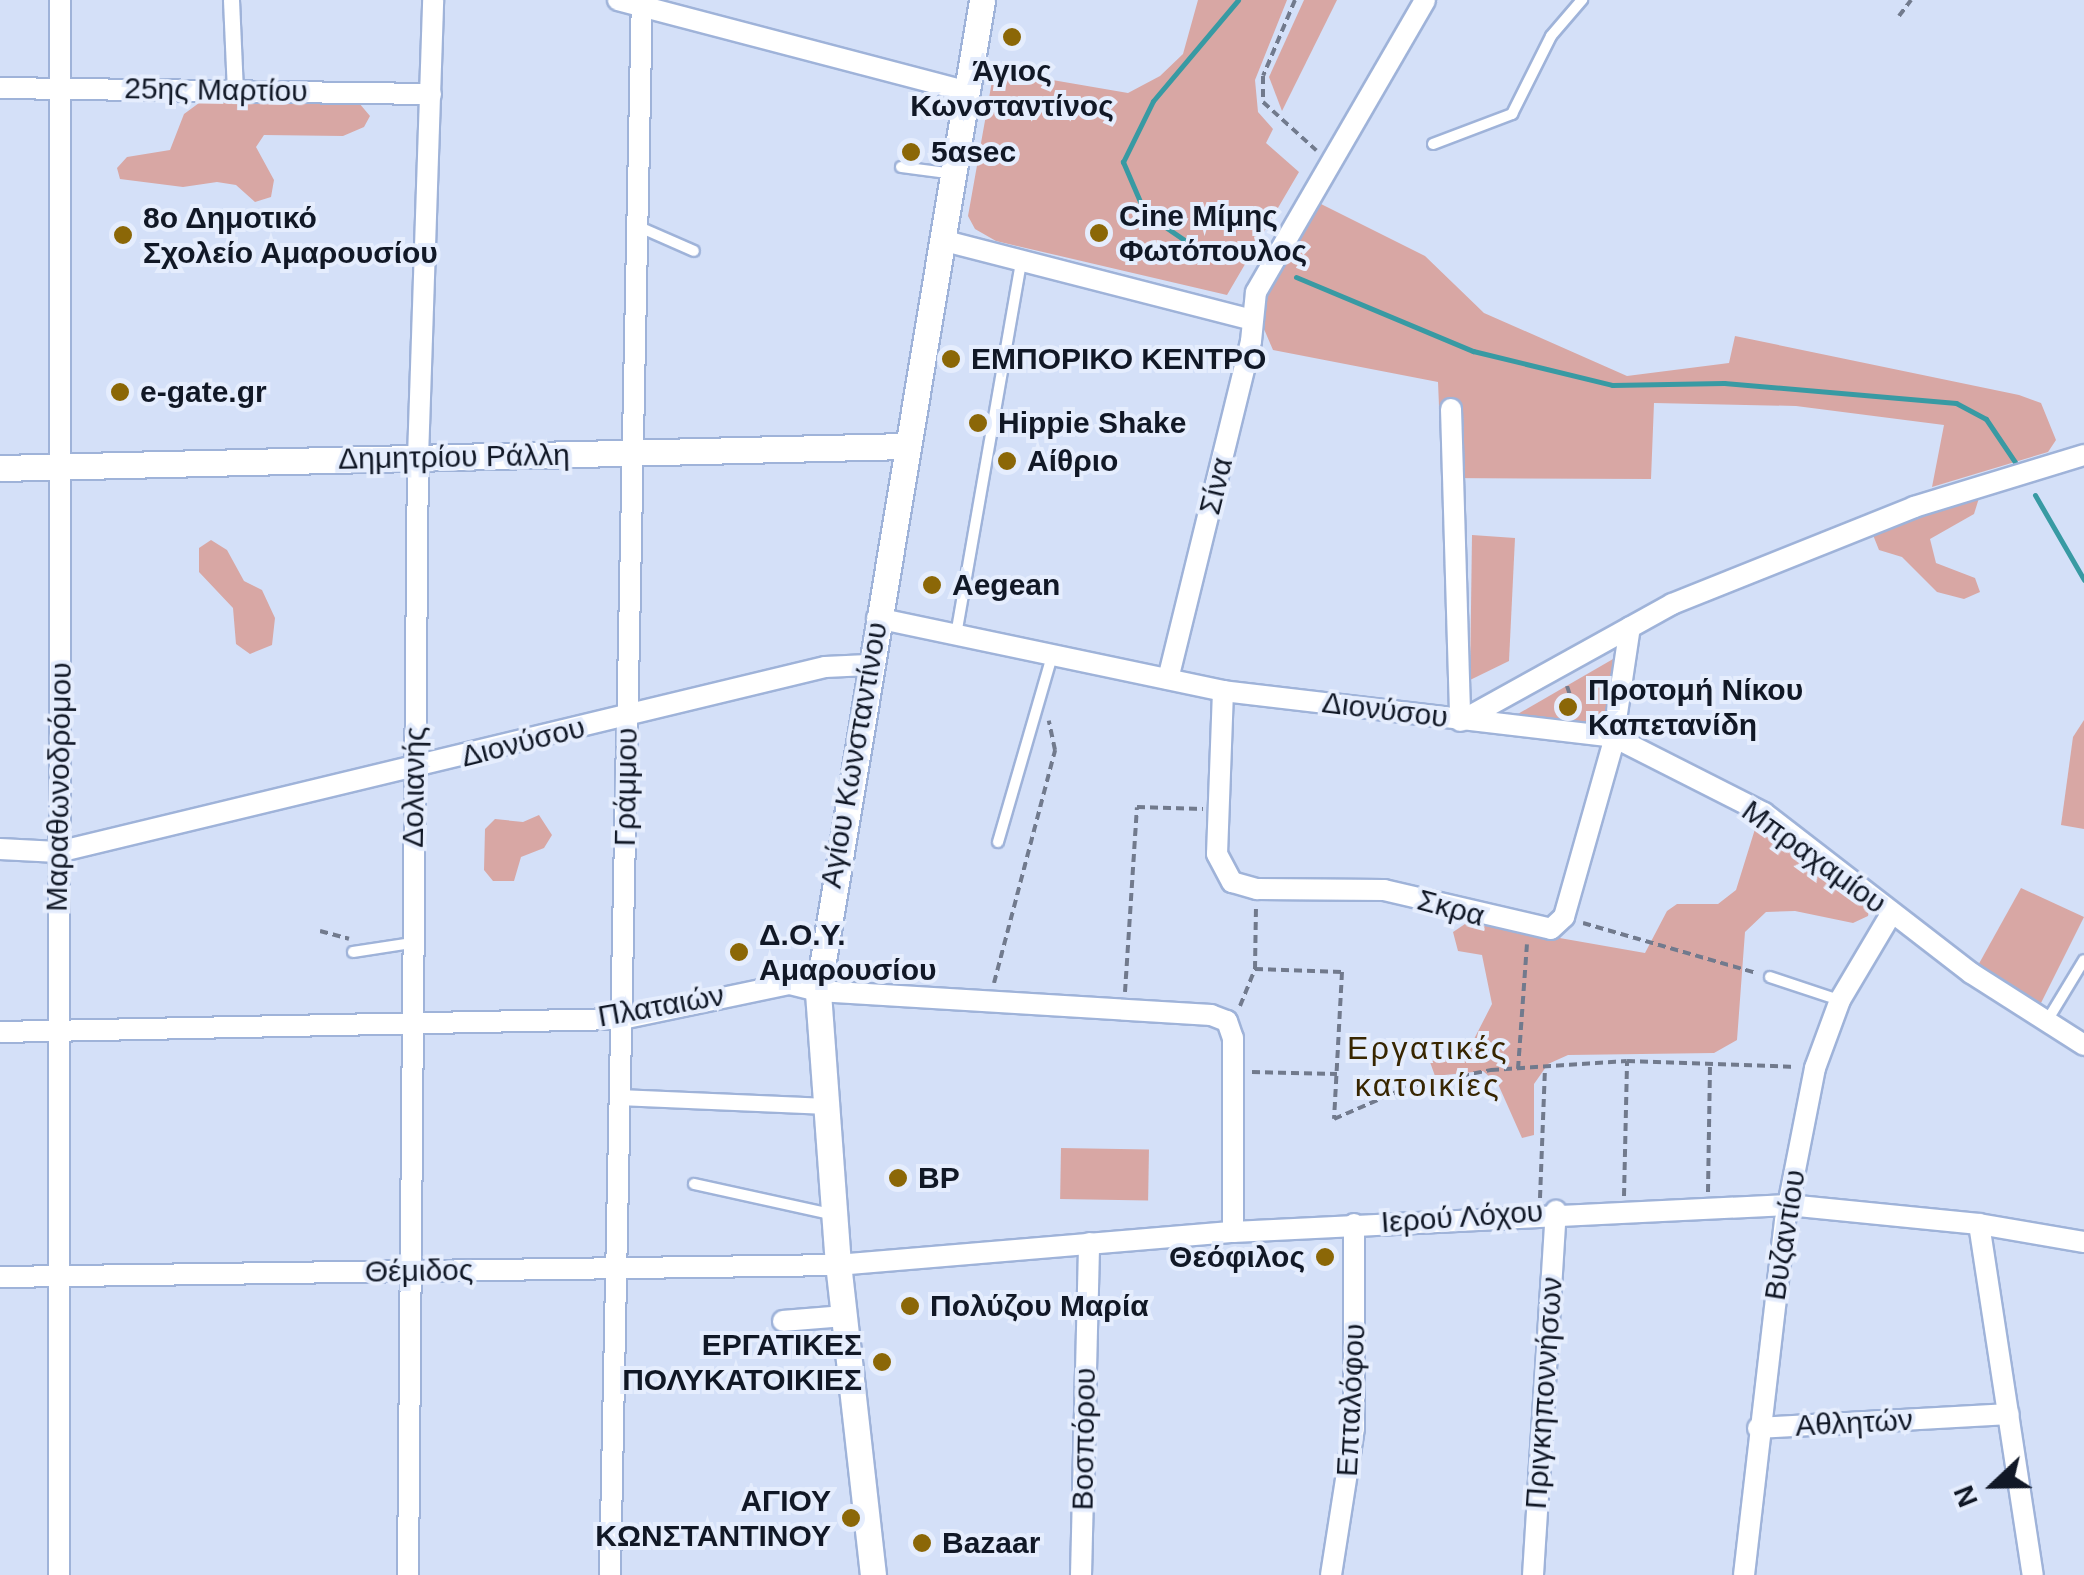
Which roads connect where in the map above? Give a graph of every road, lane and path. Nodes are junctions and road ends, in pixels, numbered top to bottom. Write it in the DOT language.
graph roads {
  1 [pos="60,0"];
  2 [pos="231,0"];
  3 [pos="433,0"];
  4 [pos="618,0"];
  5 [pos="982,0"];
  6 [pos="1295,0"];
  7 [pos="1425,0"];
  8 [pos="1582,0"];
  9 [pos="1911,0"];
  10 [pos="642,4"];
  11 [pos="1899,16"];
  12 [pos="0,88"];
  13 [pos="61,88"];
  14 [pos="235,90"];
  15 [pos="969,92"];
  16 [pos="431,94"];
  17 [pos="1433,144"];
  18 [pos="1331,162"];
  19 [pos="901,166"];
  20 [pos="956,174"];
  21 [pos="637,226"];
  22 [pos="945,241"];
  23 [pos="694,252"];
  24 [pos="1020,262"];
  25 [pos="1248,319"];
  26 [pos="1451,409"];
  27 [pos="907,446"];
  28 [pos="633,452"];
  29 [pos="2084,454"];
  30 [pos="418,458"];
  31 [pos="64,466"];
  32 [pos="0,468"];
  33 [pos="877,618"];
  34 [pos="1630,626"];
  35 [pos="956,637"];
  36 [pos="1052,655"];
  37 [pos="868,665"];
  38 [pos="1168,679"];
  39 [pos="1223,691"];
  40 [pos="628,716"];
  41 [pos="1034,718"];
  42 [pos="1460,721"];
  43 [pos="1614,737"];
  44 [pos="414,769"];
  45 [pos="1217,809"];
  46 [pos="998,842"];
  47 [pos="0,849"];
  48 [pos="58,852"];
  49 [pos="1257,888"];
  50 [pos="1891,914"];
  51 [pos="1564,917"];
  52 [pos="1528,929"];
  53 [pos="412,943"];
  54 [pos="352,952"];
  55 [pos="2084,960"];
  56 [pos="1255,969"];
  57 [pos="1770,978"];
  58 [pos="818,991"];
  59 [pos="1840,1000"];
  60 [pos="989,1002"];
  61 [pos="1124,1006"];
  62 [pos="622,1019"];
  63 [pos="411,1021"];
  64 [pos="1226,1021"];
  65 [pos="2046,1022"];
  66 [pos="58,1030"];
  67 [pos="0,1032"];
  68 [pos="2084,1044"];
  69 [pos="1626,1061"];
  70 [pos="1710,1062"];
  71 [pos="1518,1068"];
  72 [pos="1545,1068"];
  73 [pos="1815,1068"];
  74 [pos="1234,1072"];
  75 [pos="1337,1074"];
  76 [pos="620,1097"];
  77 [pos="826,1106"];
  78 [pos="694,1184"];
  79 [pos="1788,1205"];
  80 [pos="1624,1210"];
  81 [pos="1708,1210"];
  82 [pos="1548,1212"];
  83 [pos="834,1215"];
  84 [pos="1354,1224"];
  85 [pos="1980,1224"];
  86 [pos="1232,1232"];
  87 [pos="2084,1242"];
  88 [pos="1089,1243"];
  89 [pos="838,1265"];
  90 [pos="617,1268"];
  91 [pos="410,1272"];
  92 [pos="58,1276"];
  93 [pos="0,1277"];
  94 [pos="844,1316"];
  95 [pos="783,1321"];
  96 [pos="2009,1414"];
  97 [pos="1758,1428"];
  98 [pos="59,1575"];
  99 [pos="408,1575"];
  100 [pos="610,1575"];
  101 [pos="872,1575"];
  102 [pos="1081,1575"];
  103 [pos="1331,1575"];
  104 [pos="1533,1575"];
  105 [pos="1744,1575"];
  106 [pos="2033,1575"];
  1 -- 13 [label="street, Μαραθωνοδρόμου"];
  2 -- 14 [label="street"];
  3 -- 16 [label="street, Δολιανής"];
  4 -- 10 [label="street"];
  5 -- 15 [label="street, Αγίου Κωνσταντίνου"];
  6 -- 18 [label="path"];
  7 -- 18 [label="street"];
  8 -- 17 [label="lane"];
  9 -- 11 [label="path"];
  10 -- 15 [label="street"];
  10 -- 21 [label="street, Γράμμου"];
  12 -- 13 [label="street, 25ης Μαρτίου"];
  13 -- 14 [label="street, 25ης Μαρτίου"];
  13 -- 31 [label="street, Μαραθωνοδρόμου"];
  14 -- 16 [label="street, 25ης Μαρτίου"];
  15 -- 20 [label="street, Αγίου Κωνσταντίνου"];
  16 -- 30 [label="street, Δολιανής"];
  18 -- 25 [label="street, Σίνα"];
  19 -- 20 [label="lane"];
  20 -- 22 [label="street, Αγίου Κωνσταντίνου"];
  21 -- 23 [label="lane"];
  21 -- 28 [label="street, Γράμμου"];
  22 -- 24 [label="street"];
  22 -- 27 [label="street, Αγίου Κωνσταντίνου"];
  24 -- 25 [label="street"];
  24 -- 35 [label="lane"];
  25 -- 38 [label="street, Σίνα"];
  26 -- 42 [label="street"];
  27 -- 28 [label="street, Δημητρίου Ράλλη"];
  27 -- 33 [label="street, Αγίου Κωνσταντίνου"];
  28 -- 30 [label="street, Δημητρίου Ράλλη"];
  28 -- 40 [label="street, Γράμμου"];
  29 -- 34 [label="street, Διονύσου"];
  30 -- 31 [label="street, Δημητρίου Ράλλη"];
  30 -- 44 [label="street, Δολιανής"];
  31 -- 32 [label="street, Δημητρίου Ράλλη"];
  31 -- 48 [label="street, Μαραθωνοδρόμου"];
  33 -- 35 [label="street, Διονύσου"];
  33 -- 37 [label="street, Αγίου Κωνσταντίνου"];
  34 -- 42 [label="street, Διονύσου"];
  34 -- 43 [label="street"];
  35 -- 36 [label="street, Διονύσου"];
  36 -- 38 [label="street, Διονύσου"];
  36 -- 41 [label="lane"];
  37 -- 40 [label="street, Διονύσου"];
  37 -- 58 [label="street, Αγίου Κωνσταντίνου"];
  38 -- 39 [label="street, Διονύσου"];
  39 -- 42 [label="street, Διονύσου"];
  39 -- 45 [label="street"];
  40 -- 44 [label="street, Διονύσου"];
  40 -- 62 [label="street, Γράμμου"];
  41 -- 46 [label="lane"];
  41 -- 60 [label="path"];
  42 -- 43 [label="street, Μπραχαμίου"];
  43 -- 50 [label="street, Μπραχαμίου"];
  43 -- 51 [label="street"];
  44 -- 48 [label="street, Διονύσου"];
  44 -- 53 [label="street, Δολιανής"];
  45 -- 49 [label="street"];
  45 -- 61 [label="path"];
  47 -- 48 [label="street, Διονύσου"];
  48 -- 66 [label="street, Μαραθωνοδρόμου"];
  49 -- 52 [label="street, Σκρα"];
  49 -- 56 [label="path"];
  50 -- 59 [label="street, Βυζαντίου"];
  50 -- 65 [label="street, Μπραχαμίου"];
  51 -- 52 [label="street"];
  51 -- 57 [label="path"];
  52 -- 71 [label="path"];
  53 -- 54 [label="lane"];
  53 -- 63 [label="street, Δολιανής"];
  55 -- 65 [label="lane"];
  56 -- 64 [label="path"];
  56 -- 75 [label="path"];
  57 -- 59 [label="lane"];
  58 -- 60 [label="street, Πλαταιών"];
  58 -- 62 [label="street, Πλαταιών"];
  58 -- 77 [label="street, Αγίου Κωνσταντίνου"];
  59 -- 73 [label="street, Βυζαντίου"];
  60 -- 61 [label="street, Πλαταιών"];
  61 -- 64 [label="street, Πλαταιών"];
  62 -- 63 [label="street, Πλαταιών"];
  62 -- 76 [label="street, Γράμμου"];
  63 -- 66 [label="street, Πλαταιών"];
  63 -- 91 [label="street, Δολιανής"];
  64 -- 74 [label="street"];
  65 -- 68 [label="street, Μπραχαμίου"];
  66 -- 67 [label="street, Πλαταιών"];
  66 -- 92 [label="street, Μαραθωνοδρόμου"];
  69 -- 70 [label="path"];
  69 -- 72 [label="path"];
  69 -- 80 [label="path"];
  70 -- 73 [label="path"];
  70 -- 81 [label="path"];
  71 -- 72 [label="path"];
  71 -- 75 [label="path"];
  72 -- 82 [label="path"];
  73 -- 79 [label="street, Βυζαντίου"];
  74 -- 75 [label="path"];
  74 -- 86 [label="street"];
  76 -- 77 [label="street"];
  76 -- 90 [label="street, Γράμμου"];
  77 -- 83 [label="street, Αγίου Κωνσταντίνου"];
  78 -- 83 [label="lane"];
  79 -- 81 [label="street, Ιερού Λόχου"];
  79 -- 85 [label="street, Ιερού Λόχου"];
  79 -- 97 [label="street, Βυζαντίου"];
  80 -- 81 [label="street, Ιερού Λόχου"];
  80 -- 82 [label="street, Ιερού Λόχου"];
  82 -- 84 [label="street, Ιερού Λόχου"];
  82 -- 104 [label="street, Πριγκηποννήσων"];
  83 -- 89 [label="street, Αγίου Κωνσταντίνου"];
  84 -- 86 [label="street, Ιερού Λόχου"];
  84 -- 103 [label="street, Επταλόφου"];
  85 -- 87 [label="street, Ιερού Λόχου"];
  85 -- 96 [label="street"];
  86 -- 88 [label="street, Ιερού Λόχου"];
  88 -- 89 [label="street, Ιερού Λόχου"];
  88 -- 102 [label="street, Βοσπόρου"];
  89 -- 90 [label="street, Θέμιδος"];
  89 -- 94 [label="street, Αγίου Κωνσταντίνου"];
  90 -- 91 [label="street, Θέμιδος"];
  90 -- 100 [label="street, Γράμμου"];
  91 -- 92 [label="street, Θέμιδος"];
  91 -- 99 [label="street, Δολιανής"];
  92 -- 93 [label="street, Θέμιδος"];
  92 -- 98 [label="street, Μαραθωνοδρόμου"];
  94 -- 95 [label="street"];
  94 -- 101 [label="street, Αγίου Κωνσταντίνου"];
  96 -- 97 [label="street, Αθλητών"];
  96 -- 106 [label="street"];
  97 -- 105 [label="street, Βυζαντίου"];
}
